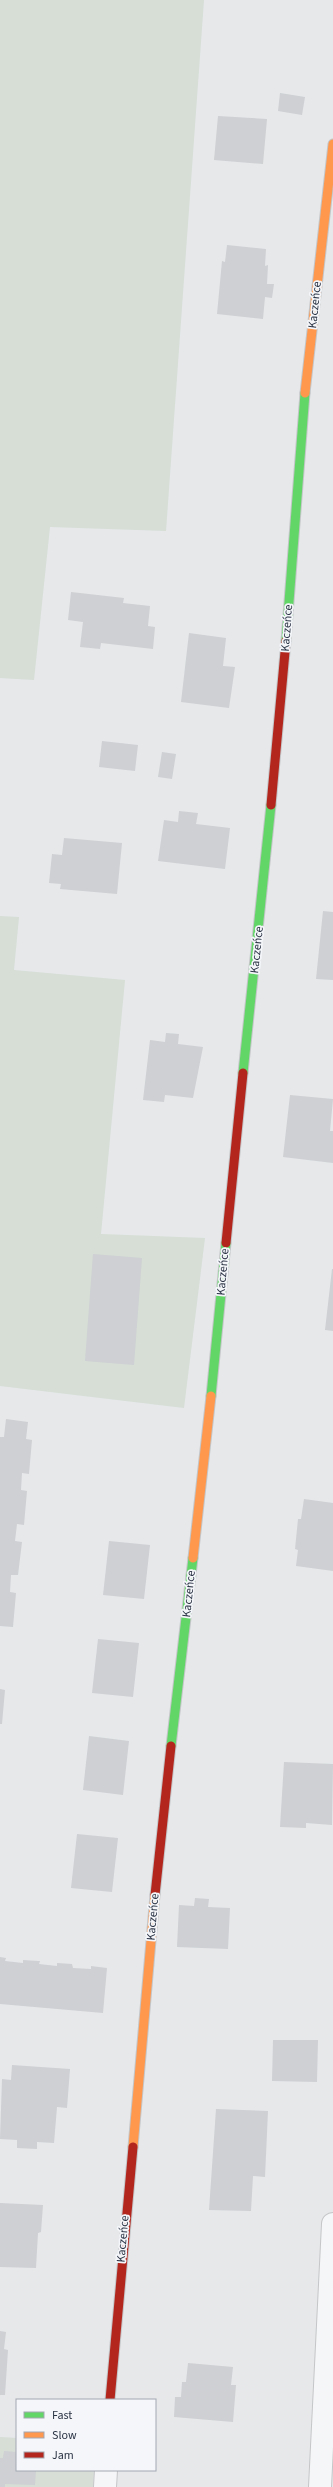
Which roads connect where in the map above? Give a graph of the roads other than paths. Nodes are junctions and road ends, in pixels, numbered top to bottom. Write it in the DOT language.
graph roads {
  1 [pos="333,144"];
  2 [pos="333,2224"];
  3 [pos="110,2399"];
  4 [pos="106,2471"];
  5 [pos="105,2487"];
  6 [pos="320,2487"];
  1 -- 3 [label="street, Kaczeńce"];
  2 -- 6 [label="street"];
  4 -- 5 [label="street"];
}
